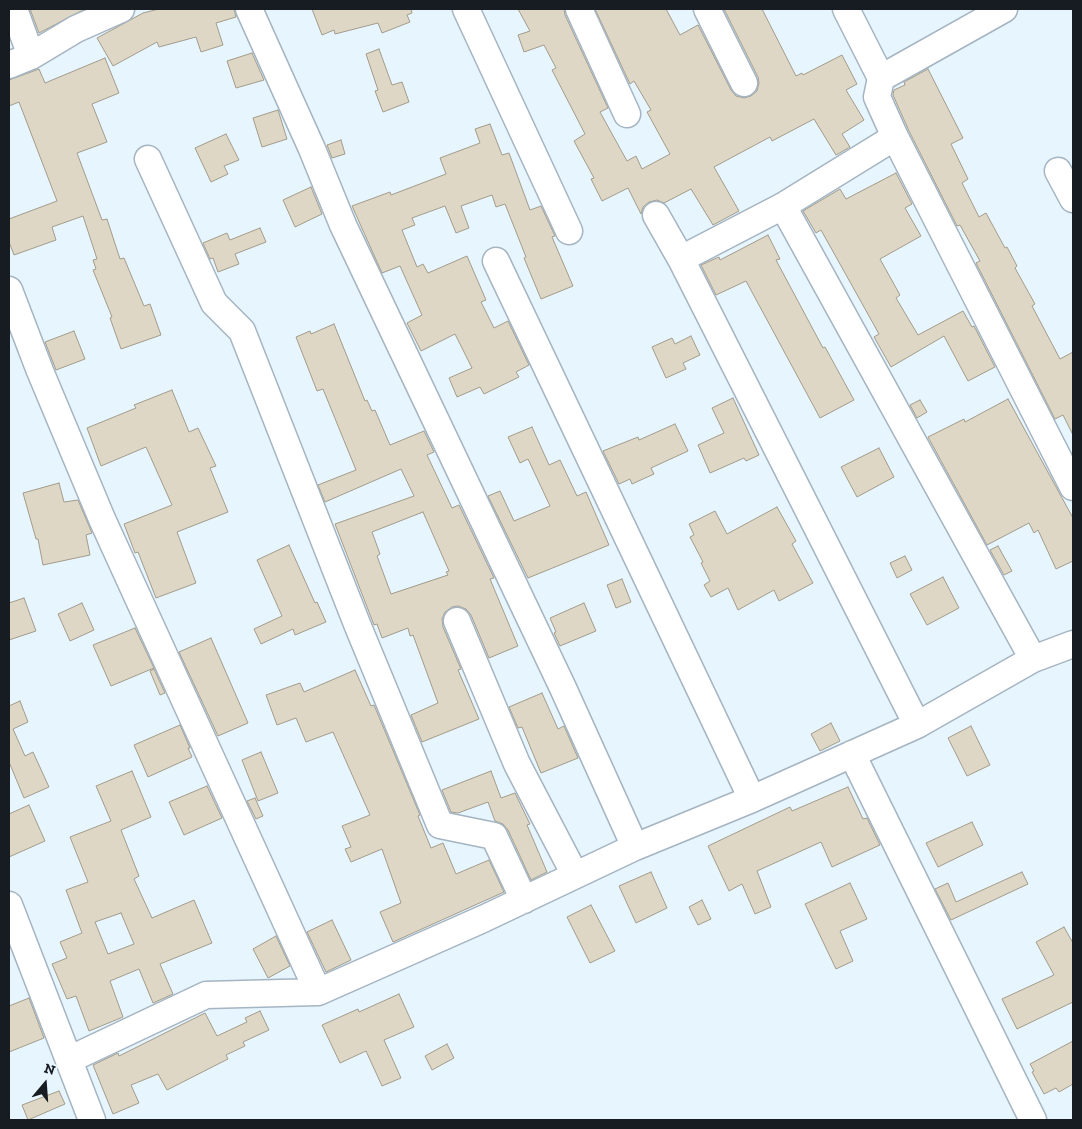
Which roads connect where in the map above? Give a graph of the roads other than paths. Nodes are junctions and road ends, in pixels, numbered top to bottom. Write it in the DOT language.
graph roads {
  1 [pos="14,9"];
  2 [pos="121,9"];
  3 [pos="249,9"];
  4 [pos="466,9"];
  5 [pos="579,9"];
  6 [pos="707,9"];
  7 [pos="846,9"];
  8 [pos="1004,9"];
  9 [pos="20,60"];
  10 [pos="881,78"];
  11 [pos="744,83"];
  12 [pos="627,114"];
  13 [pos="895,137"];
  14 [pos="148,159"];
  15 [pos="1058,171"];
  16 [pos="1073,199"];
  17 [pos="783,206"];
  18 [pos="656,216"];
  19 [pos="569,232"];
  20 [pos="681,259"];
  21 [pos="496,261"];
  22 [pos="9,290"];
  23 [pos="1073,488"];
  24 [pos="457,621"];
  25 [pos="1073,644"];
  26 [pos="1033,659"];
  27 [pos="917,725"];
  28 [pos="852,754"];
  29 [pos="752,799"];
  30 [pos="635,847"];
  31 [pos="575,875"];
  32 [pos="524,900"];
  33 [pos="9,905"];
  34 [pos="318,992"];
  35 [pos="79,1055"];
  36 [pos="92,1120"];
  37 [pos="1033,1120"];
  1 -- 9 [label="street"];
  2 -- 9 [label="street"];
  3 -- 30 [label="street"];
  4 -- 19 [label="street"];
  5 -- 12 [label="street"];
  6 -- 11 [label="street"];
  7 -- 10 [label="street"];
  8 -- 10 [label="street"];
  10 -- 13 [label="street"];
  13 -- 17 [label="street"];
  13 -- 23 [label="street"];
  14 -- 32 [label="street"];
  15 -- 16 [label="street"];
  17 -- 20 [label="street"];
  17 -- 26 [label="street"];
  18 -- 20 [label="street"];
  20 -- 27 [label="street"];
  21 -- 29 [label="street"];
  22 -- 34 [label="street"];
  24 -- 31 [label="street"];
  25 -- 26 [label="street"];
  26 -- 27 [label="street"];
  27 -- 28 [label="street"];
  28 -- 29 [label="street"];
  28 -- 37 [label="street"];
  29 -- 30 [label="street"];
  30 -- 31 [label="street"];
  31 -- 32 [label="street"];
  32 -- 34 [label="street"];
  33 -- 36 [label="street"];
  34 -- 35 [label="street"];
}
